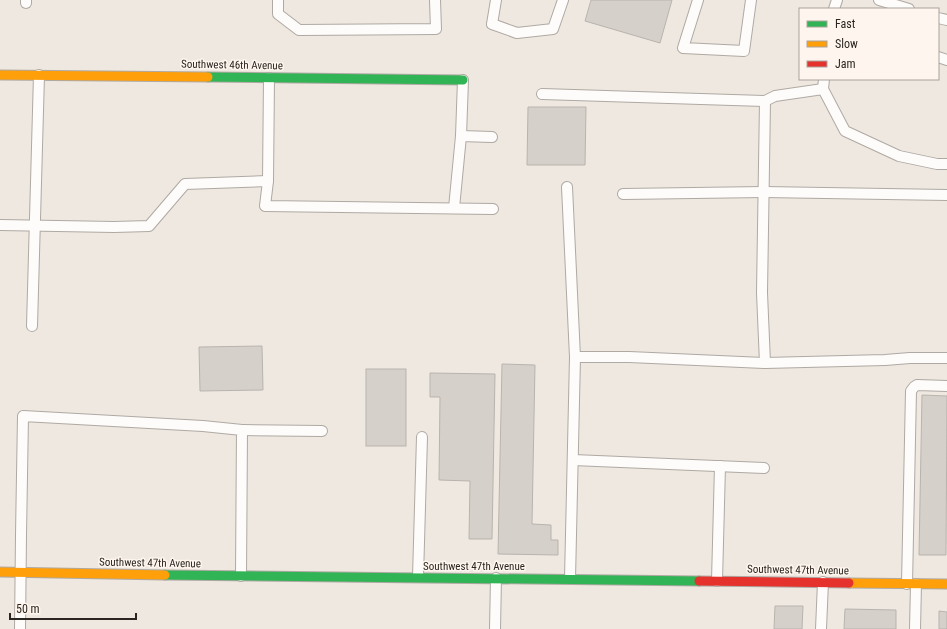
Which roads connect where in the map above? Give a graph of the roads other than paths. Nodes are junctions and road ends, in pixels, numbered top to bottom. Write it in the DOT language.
graph roads {
  1 [pos="278,0"];
  2 [pos="435,0"];
  3 [pos="496,0"];
  4 [pos="563,0"];
  5 [pos="698,0"];
  6 [pos="751,0"];
  7 [pos="879,0"];
  8 [pos="906,8"];
  9 [pos="0,75"];
  10 [pos="39,75"];
  11 [pos="269,78"];
  12 [pos="463,80"];
  13 [pos="824,84"];
  14 [pos="542,94"];
  15 [pos="765,101"];
  16 [pos="461,136"];
  17 [pos="492,137"];
  18 [pos="947,164"];
  19 [pos="268,181"];
  20 [pos="567,187"];
  21 [pos="764,192"];
  22 [pos="623,194"];
  23 [pos="947,195"];
  24 [pos="454,208"];
  25 [pos="493,209"];
  26 [pos="0,225"];
  27 [pos="35,226"];
  28 [pos="32,326"];
  29 [pos="575,357"];
  30 [pos="947,358"];
  31 [pos="765,363"];
  32 [pos="947,386"];
  33 [pos="242,430"];
  34 [pos="322,431"];
  35 [pos="422,437"];
  36 [pos="573,460"];
  37 [pos="720,466"];
  38 [pos="764,468"];
  39 [pos="0,572"];
  40 [pos="21,573"];
  41 [pos="241,576"];
  42 [pos="418,577"];
  43 [pos="496,578"];
  44 [pos="570,579"];
  45 [pos="717,581"];
  46 [pos="823,582"];
  47 [pos="912,584"];
  48 [pos="947,584"];
  49 [pos="20,629"];
  50 [pos="495,629"];
  51 [pos="822,629"];
  52 [pos="915,629"];
  1 -- 2 [label="lane"];
  3 -- 4 [label="lane"];
  5 -- 6 [label="lane"];
  7 -- 8 [label="lane"];
  9 -- 10 [label="street, Southwest 46th Avenue"];
  10 -- 11 [label="street, Southwest 46th Avenue"];
  10 -- 27 [label="lane"];
  11 -- 12 [label="street, Southwest 46th Avenue"];
  11 -- 19 [label="lane"];
  12 -- 16 [label="lane"];
  13 -- 15 [label="lane"];
  13 -- 18 [label="lane"];
  14 -- 15 [label="lane"];
  15 -- 21 [label="lane"];
  16 -- 17 [label="lane"];
  16 -- 24 [label="lane"];
  19 -- 24 [label="lane"];
  19 -- 27 [label="lane"];
  20 -- 29 [label="lane"];
  21 -- 22 [label="lane"];
  21 -- 23 [label="lane"];
  21 -- 31 [label="lane"];
  24 -- 25 [label="lane"];
  26 -- 27 [label="lane"];
  27 -- 28 [label="lane"];
  29 -- 31 [label="lane"];
  29 -- 36 [label="lane"];
  30 -- 31 [label="lane"];
  32 -- 47 [label="lane"];
  33 -- 34 [label="lane"];
  33 -- 40 [label="lane"];
  33 -- 41 [label="lane"];
  35 -- 42 [label="lane"];
  36 -- 37 [label="lane"];
  36 -- 44 [label="lane"];
  37 -- 38 [label="lane"];
  37 -- 45 [label="lane"];
  39 -- 40 [label="street, Southwest 47th Avenue"];
  40 -- 41 [label="street, Southwest 47th Avenue"];
  40 -- 49 [label="lane"];
  41 -- 42 [label="street, Southwest 47th Avenue"];
  42 -- 43 [label="street, Southwest 47th Avenue"];
  43 -- 44 [label="street, Southwest 47th Avenue"];
  43 -- 50 [label="lane"];
  44 -- 45 [label="street, Southwest 47th Avenue"];
  45 -- 46 [label="street, Southwest 47th Avenue"];
  46 -- 47 [label="street, Southwest 47th Avenue"];
  46 -- 51 [label="lane"];
  47 -- 48 [label="street, Southwest 47th Avenue"];
  47 -- 52 [label="lane"];
}
